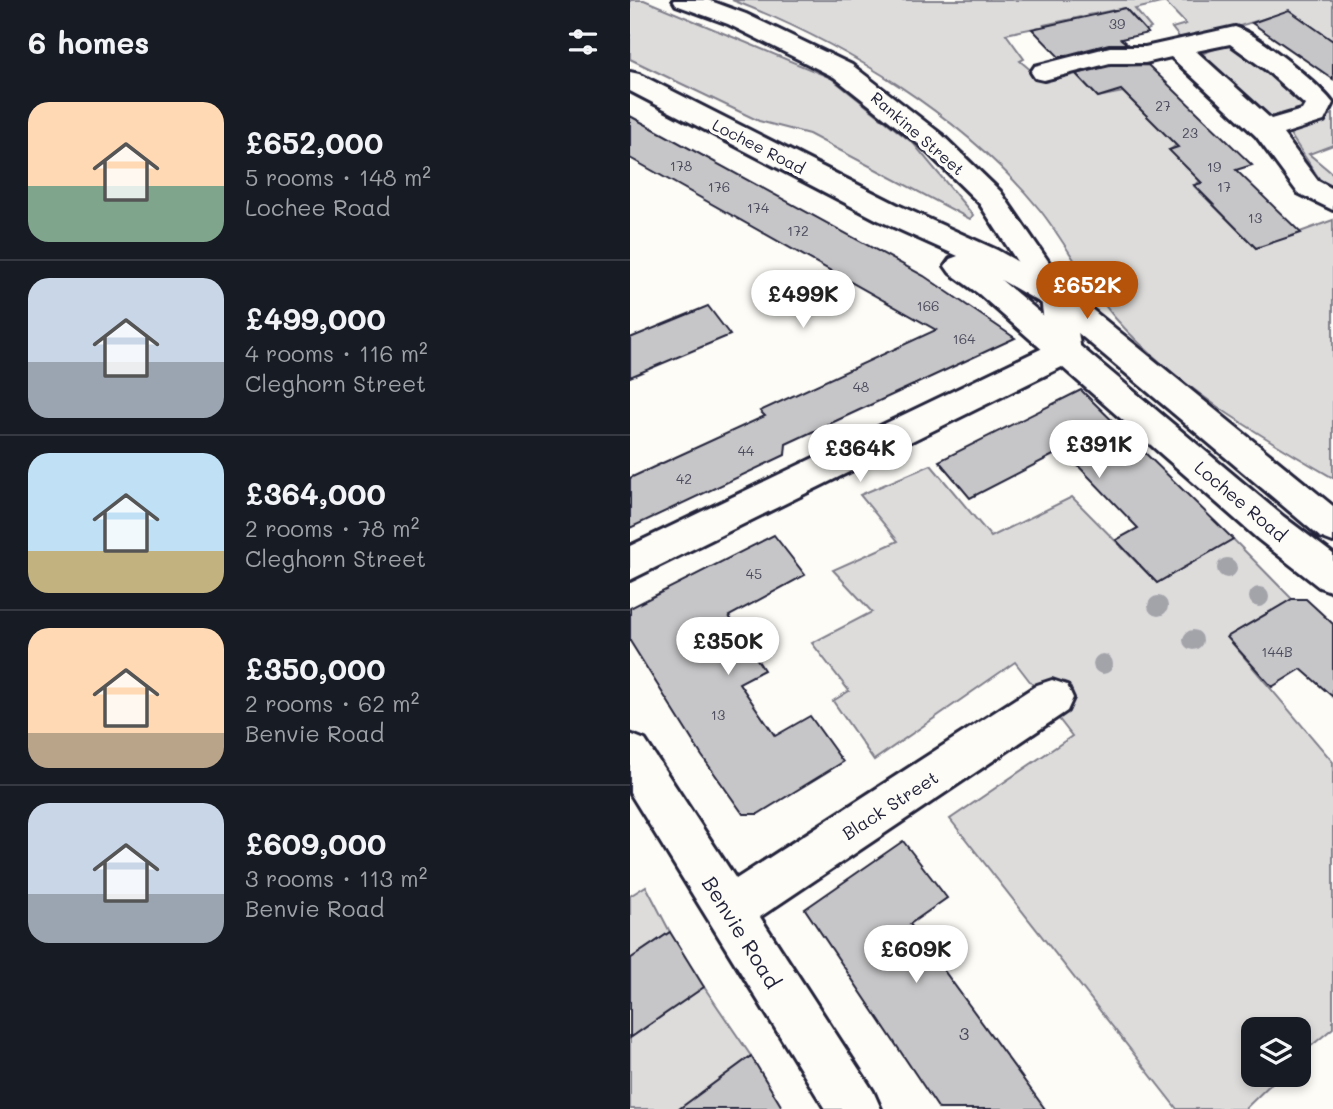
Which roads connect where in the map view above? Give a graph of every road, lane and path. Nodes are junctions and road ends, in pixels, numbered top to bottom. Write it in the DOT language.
graph roads {
  1 [pos="685,0"];
  2 [pos="1177,48"];
  3 [pos="1044,72"];
  4 [pos="630,80"];
  5 [pos="1266,130"];
  6 [pos="1333,201"];
  7 [pos="889,213"];
  8 [pos="1057,298"];
  9 [pos="1064,352"];
  10 [pos="1333,527"];
  11 [pos="630,564"];
  12 [pos="1333,576"];
  13 [pos="1052,698"];
  14 [pos="630,754"];
  15 [pos="728,911"];
  16 [pos="855,1109"];
  1 -- 8 [label="street, Rankine Street"];
  2 -- 3 [label="street"];
  2 -- 5 [label="street"];
  2 -- 5 [label="street"];
  4 -- 7 [label="street, Lochee Road"];
  5 -- 6 [label="street"];
  7 -- 8 [label="street, Lochee Road"];
  7 -- 9 [label="street, Lochee Road"];
  8 -- 9 [label="street, Rankine Street"];
  8 -- 10 [label="street, Lochee Road"];
  9 -- 11 [label="street"];
  9 -- 12 [label="street, Lochee Road"];
  13 -- 15 [label="street, Black Street"];
  14 -- 15 [label="street, Benvie Road"];
  15 -- 16 [label="street, Benvie Road"];
}
